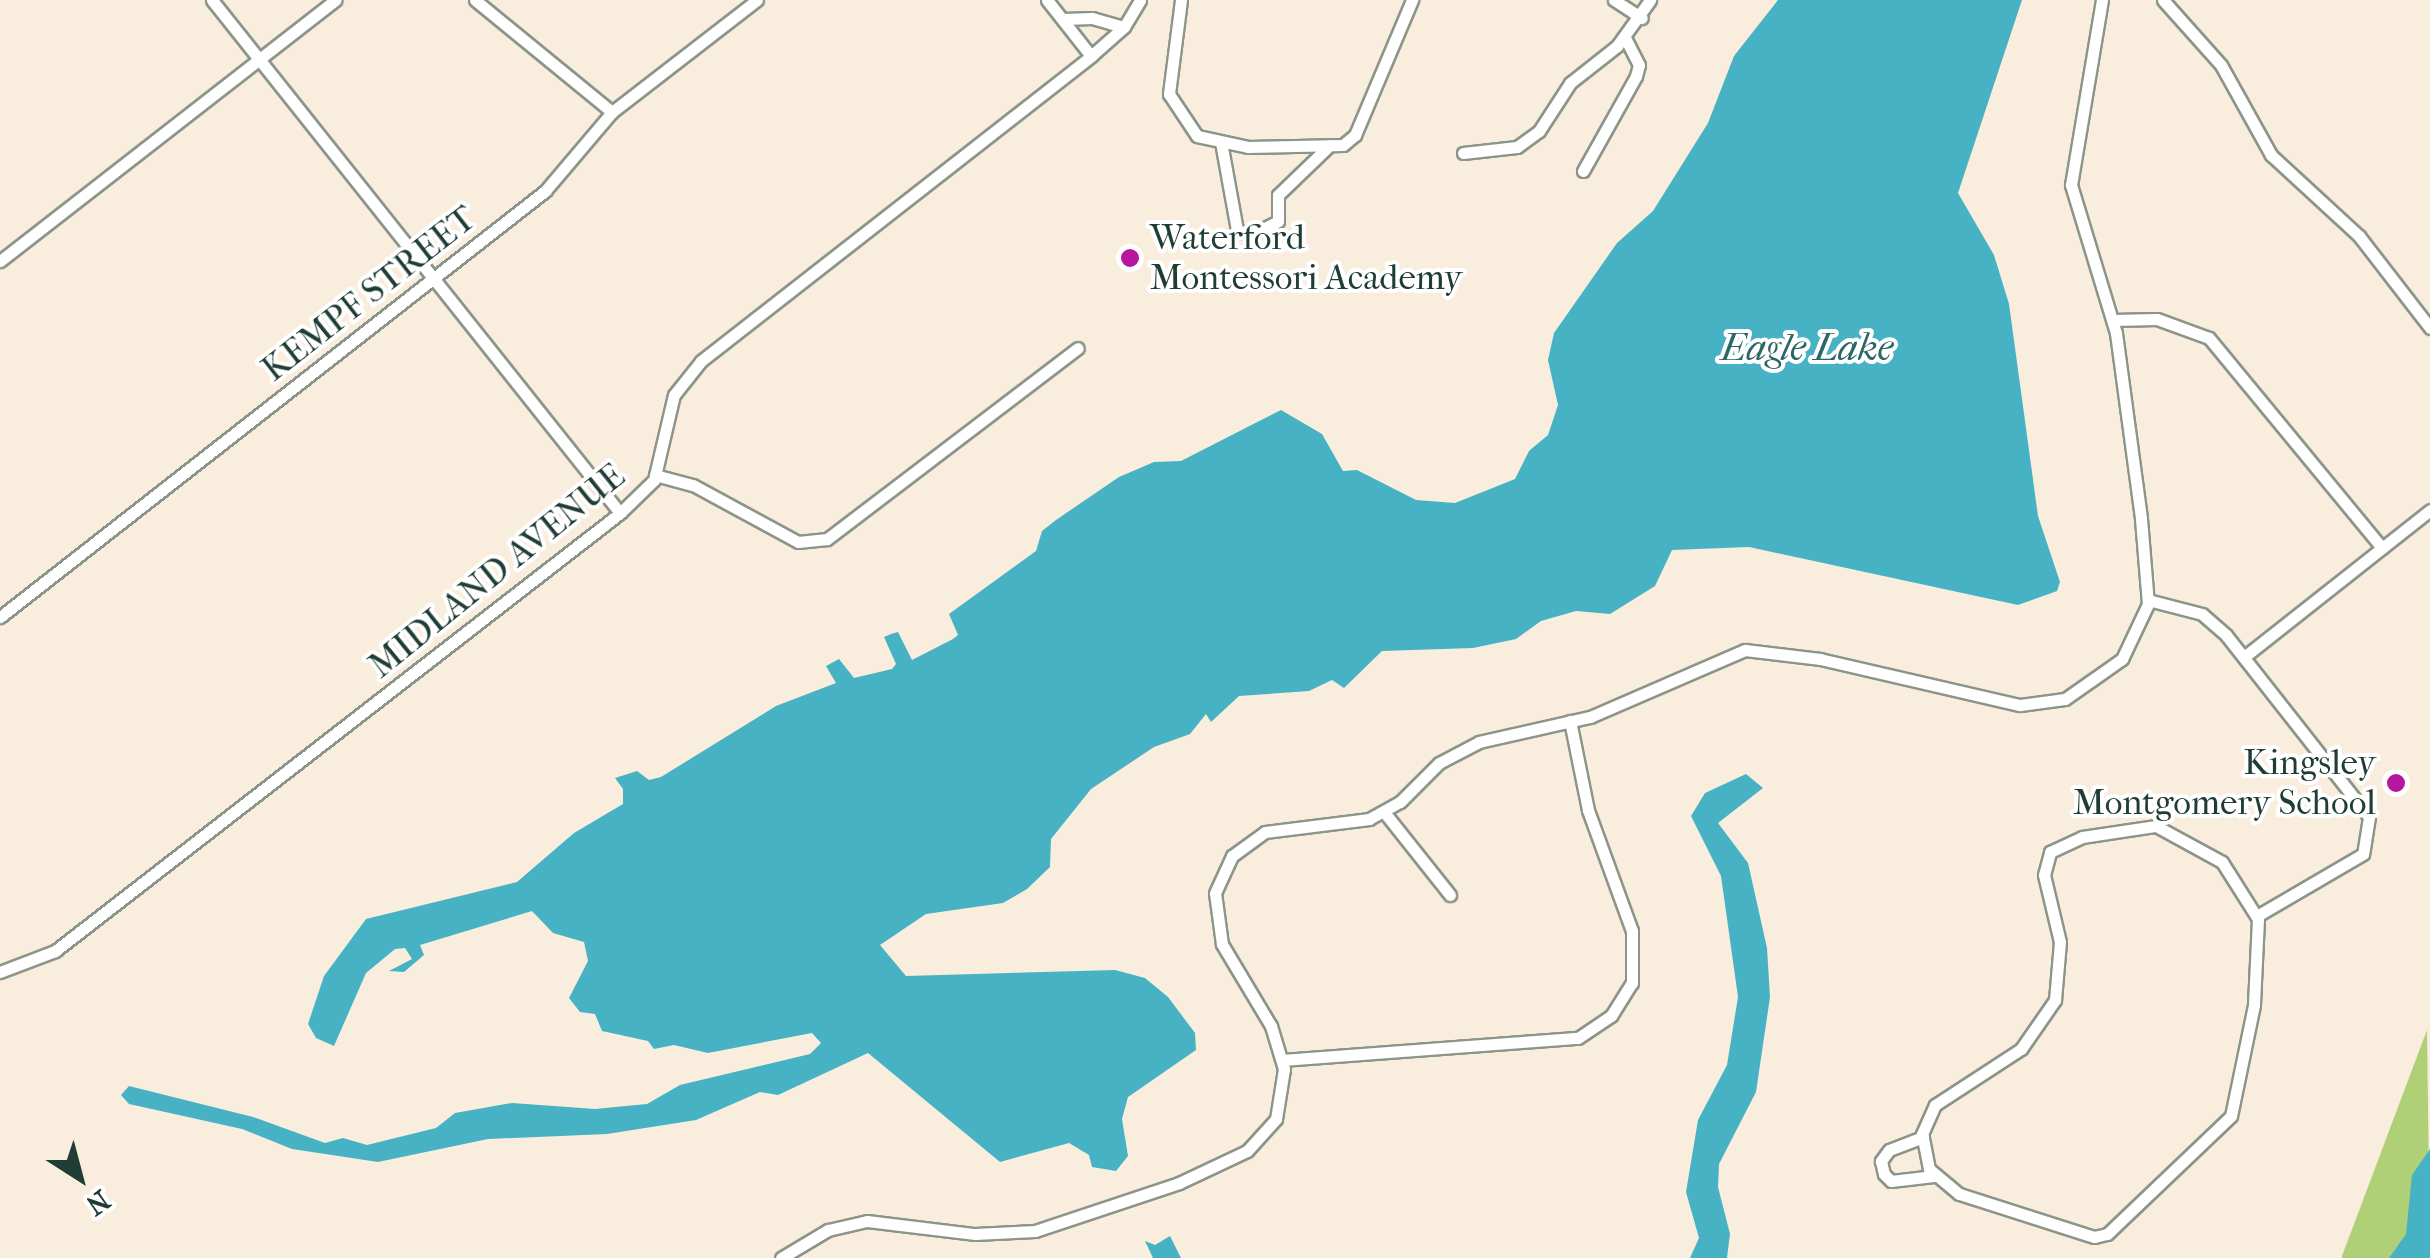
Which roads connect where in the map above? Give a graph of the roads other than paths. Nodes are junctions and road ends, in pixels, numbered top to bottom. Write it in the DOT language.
graph roads {
  1 [pos="212,0"];
  2 [pos="336,0"];
  3 [pos="475,0"];
  4 [pos="756,0"];
  5 [pos="1047,0"];
  6 [pos="1140,0"];
  7 [pos="1180,0"];
  8 [pos="1412,0"];
  9 [pos="1614,0"];
  10 [pos="1650,0"];
  11 [pos="2102,0"];
  12 [pos="2164,0"];
  13 [pos="1642,18"];
  14 [pos="1063,20"];
  15 [pos="1124,27"];
  16 [pos="1625,36"];
  17 [pos="1091,56"];
  18 [pos="260,60"];
  19 [pos="612,112"];
  20 [pos="1220,142"];
  21 [pos="1330,145"];
  22 [pos="1463,153"];
  23 [pos="1583,171"];
  24 [pos="0,261"];
  25 [pos="433,278"];
  26 [pos="2113,320"];
  27 [pos="2430,328"];
  28 [pos="1078,348"];
  29 [pos="655,475"];
  30 [pos="2430,510"];
  31 [pos="620,514"];
  32 [pos="2382,548"];
  33 [pos="2148,600"];
  34 [pos="0,617"];
  35 [pos="2244,657"];
  36 [pos="1570,720"];
  37 [pos="1384,812"];
  38 [pos="1450,894"];
  39 [pos="2257,916"];
  40 [pos="0,972"];
  41 [pos="1282,1060"];
  42 [pos="1923,1137"];
  43 [pos="1934,1176"];
  44 [pos="782,1258"];
  1 -- 18 [label="street"];
  2 -- 18 [label="street"];
  3 -- 19 [label="street"];
  4 -- 19 [label="street, KEMPF STREET"];
  5 -- 14 [label="street"];
  6 -- 15 [label="street, MIDLAND AVENUE"];
  7 -- 20 [label="street"];
  8 -- 21 [label="street"];
  9 -- 13 [label="street"];
  10 -- 13 [label="street"];
  11 -- 26 [label="street"];
  12 -- 27 [label="street"];
  13 -- 16 [label="street"];
  14 -- 15 [label="street"];
  14 -- 17 [label="street"];
  15 -- 17 [label="street, MIDLAND AVENUE"];
  16 -- 22 [label="street"];
  16 -- 23 [label="street"];
  17 -- 29 [label="street, MIDLAND AVENUE"];
  18 -- 24 [label="street"];
  18 -- 25 [label="street"];
  19 -- 25 [label="street, KEMPF STREET"];
  20 -- 21 [label="street"];
  20 -- 21 [label="street"];
  25 -- 31 [label="street"];
  25 -- 34 [label="street, KEMPF STREET"];
  26 -- 32 [label="street"];
  26 -- 33 [label="street"];
  28 -- 29 [label="street"];
  29 -- 31 [label="street, MIDLAND AVENUE"];
  30 -- 32 [label="street"];
  31 -- 40 [label="street, MIDLAND AVENUE"];
  32 -- 35 [label="street"];
  33 -- 35 [label="street"];
  33 -- 36 [label="street"];
  35 -- 39 [label="street"];
  36 -- 37 [label="street"];
  36 -- 41 [label="street"];
  37 -- 38 [label="street"];
  37 -- 41 [label="street"];
  39 -- 42 [label="street"];
  39 -- 43 [label="street"];
  41 -- 44 [label="street"];
  42 -- 43 [label="street"];
  42 -- 43 [label="street"];
}
